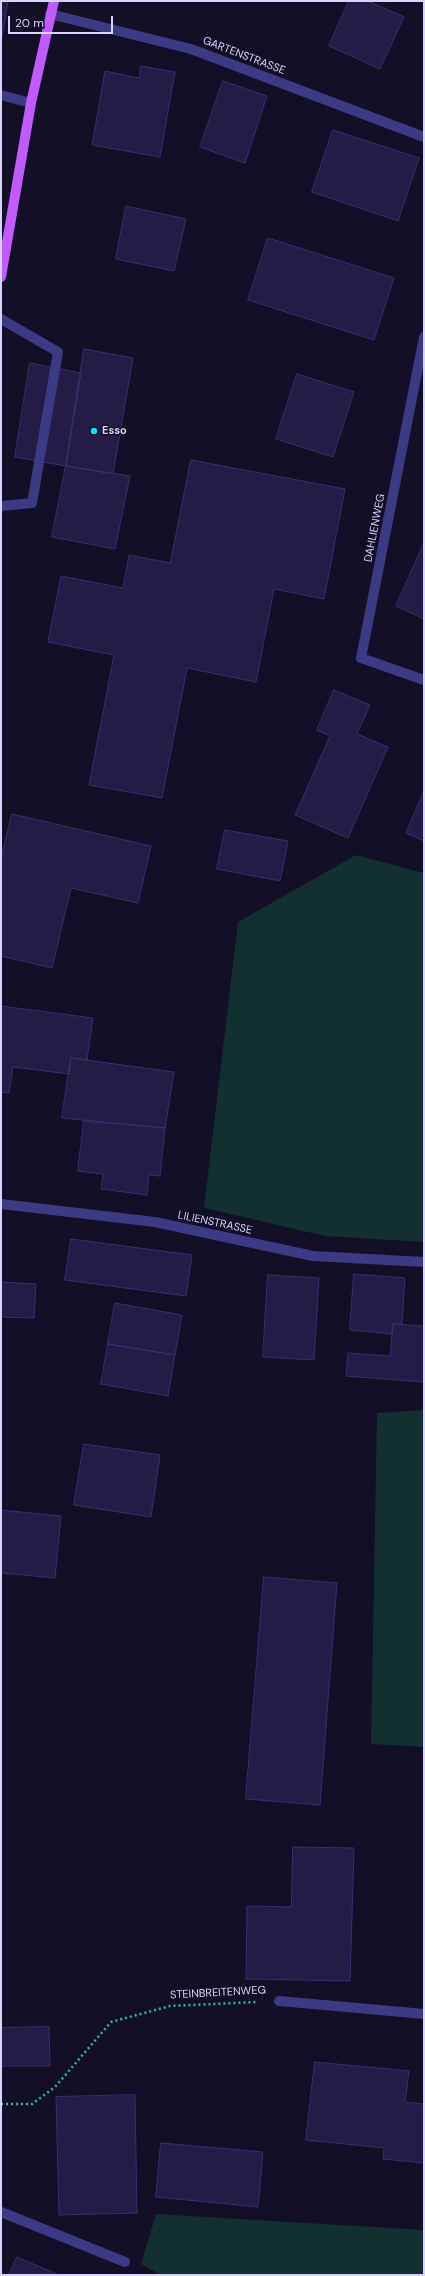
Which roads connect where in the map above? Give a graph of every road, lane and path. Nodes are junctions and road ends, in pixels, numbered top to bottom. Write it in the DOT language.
graph roads {
  1 [pos="54,1"];
  2 [pos="50,14"];
  3 [pos="1,95"];
  4 [pos="31,103"];
  5 [pos="424,137"];
  6 [pos="1,277"];
  7 [pos="1,319"];
  8 [pos="424,337"];
  9 [pos="1,506"];
  10 [pos="424,680"];
  11 [pos="1,1204"];
  12 [pos="424,1262"];
  13 [pos="279,2001"];
  14 [pos="424,2014"];
  15 [pos="1,2104"];
  16 [pos="1,2212"];
  17 [pos="125,2262"];
  1 -- 2 [label="main road"];
  2 -- 4 [label="main road"];
  2 -- 5 [label="street, GARTENSTRASSE"];
  3 -- 4 [label="street"];
  4 -- 6 [label="main road"];
  7 -- 9 [label="street"];
  8 -- 10 [label="street, DAHLIENWEG"];
  11 -- 12 [label="street, LILIENSTRASSE"];
  13 -- 14 [label="street, STEINBREITENWEG"];
  13 -- 15 [label="path, STEINBREITENWEG"];
  16 -- 17 [label="street"];
}
